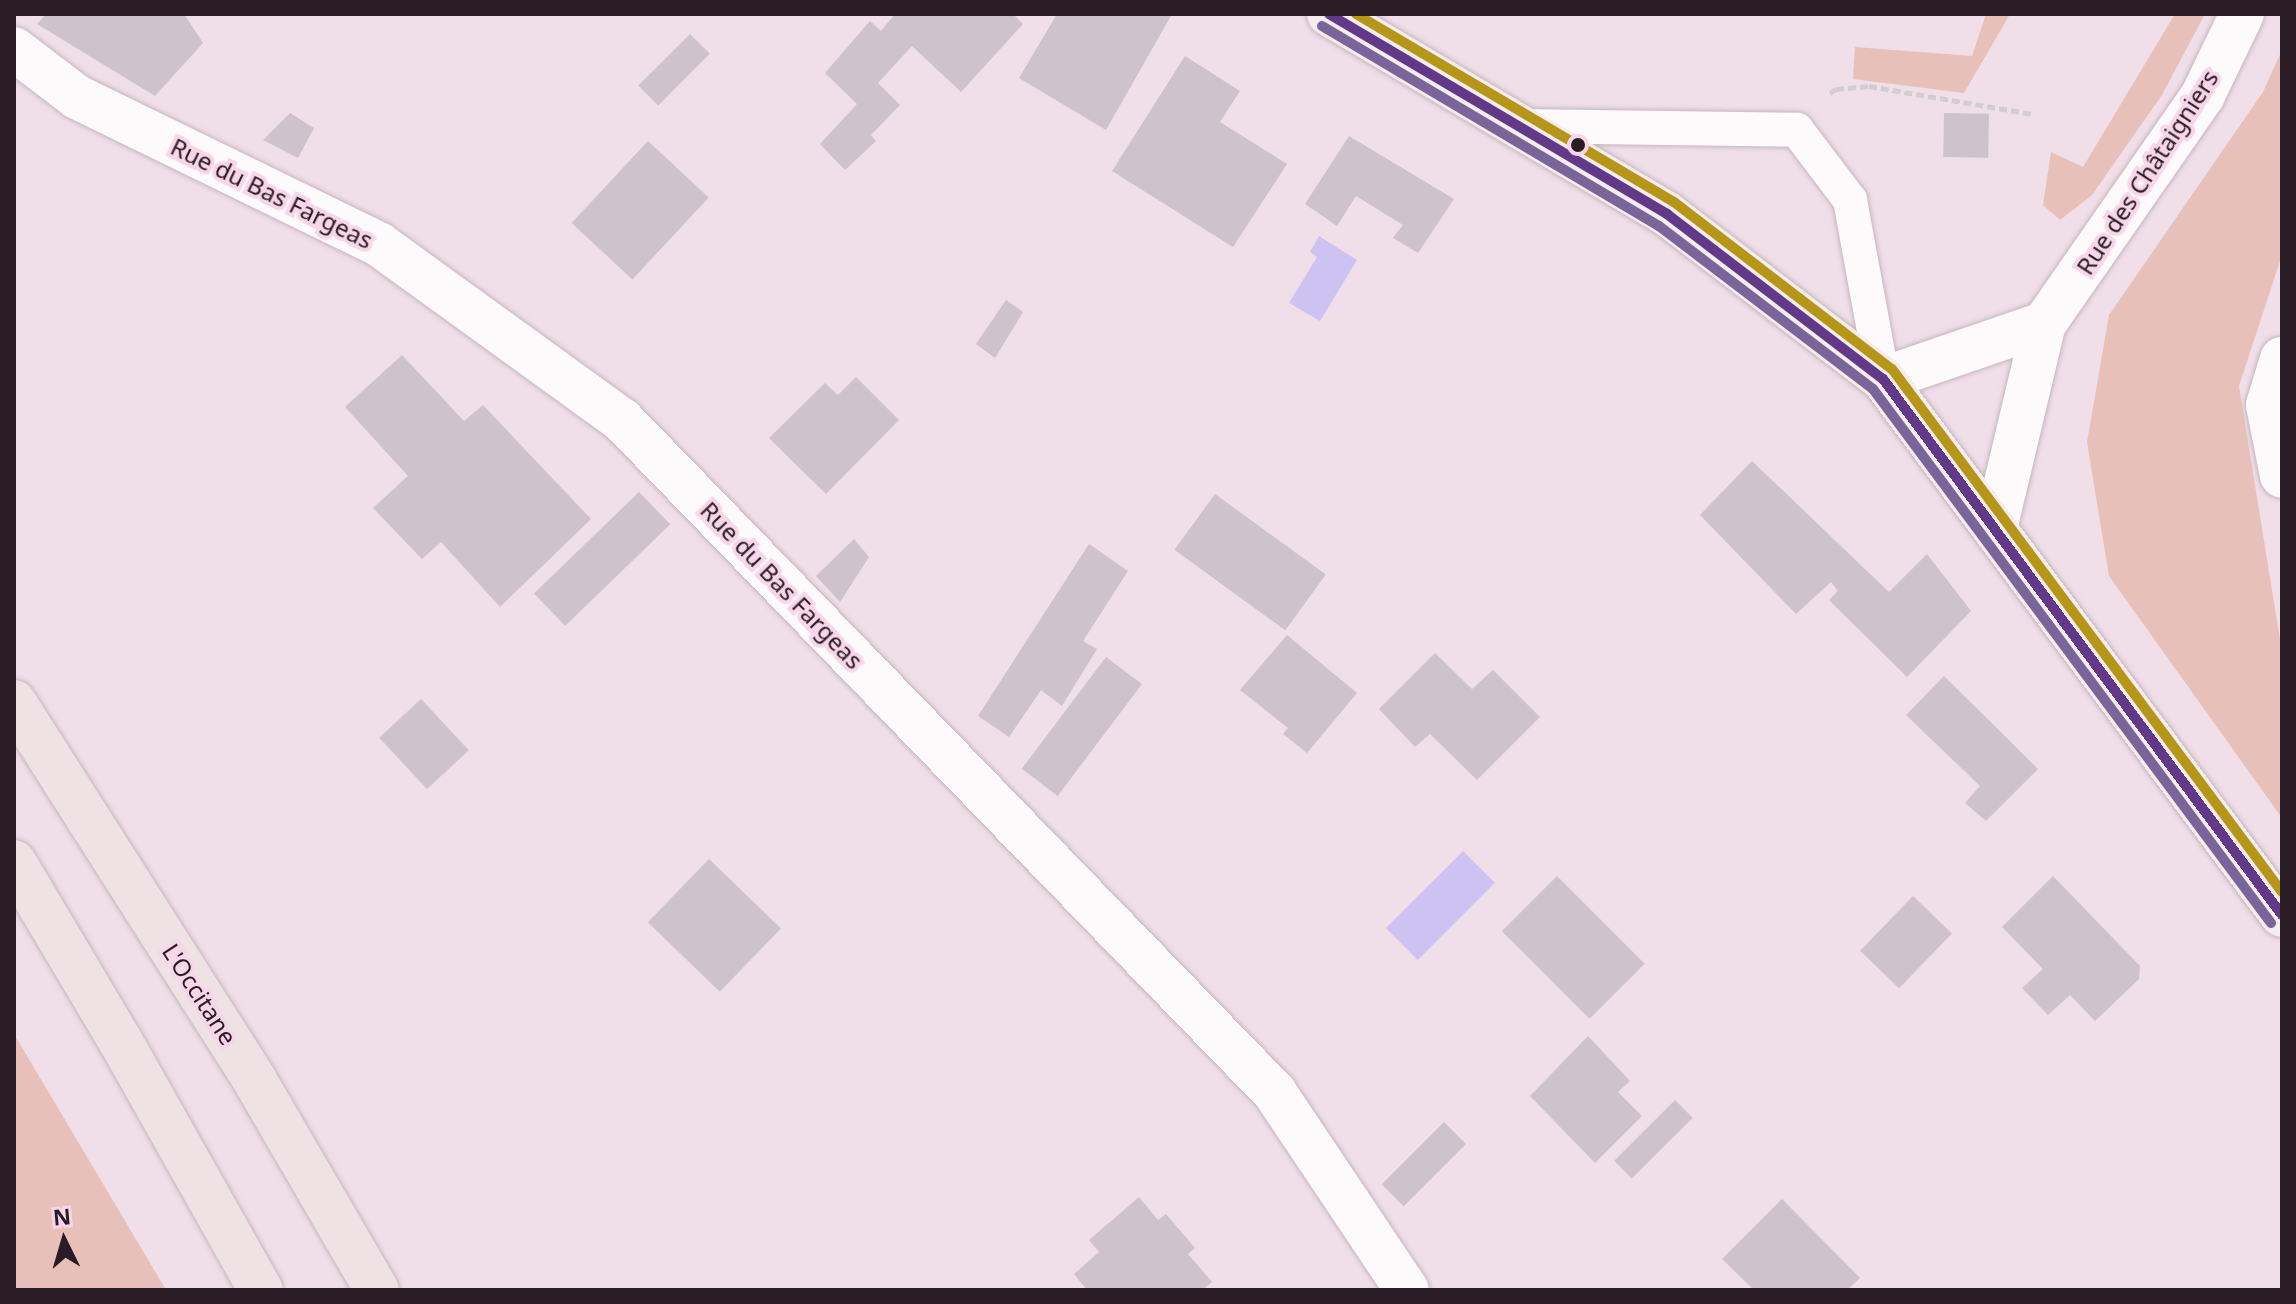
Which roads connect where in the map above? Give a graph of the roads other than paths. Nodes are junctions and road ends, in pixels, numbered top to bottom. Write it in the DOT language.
graph roads {
  1 [pos="1329,14"];
  2 [pos="2242,14"];
  3 [pos="14,49"];
  4 [pos="1515,126"];
  5 [pos="2044,324"];
  6 [pos="2282,359"];
  7 [pos="1883,379"];
  8 [pos="2282,476"];
  9 [pos="1995,529"];
  10 [pos="14,702"];
  11 [pos="14,862"];
  12 [pos="2282,915"];
  13 [pos="261,1290"];
  14 [pos="377,1290"];
  15 [pos="1407,1290"];
  1 -- 4 [label="main road"];
  2 -- 5 [label="street, Rue des Châtaigniers"];
  3 -- 15 [label="street, Rue du Bas Fargeas"];
  4 -- 7 [label="main road"];
  4 -- 7 [label="lane"];
  5 -- 7 [label="street"];
  5 -- 9 [label="street, Rue des Châtaigniers"];
  6 -- 8 [label="street"];
  7 -- 9 [label="main road"];
  9 -- 12 [label="main road"];
  10 -- 14 [label="highway, L'Occitane"];
  11 -- 13 [label="highway"];
}
